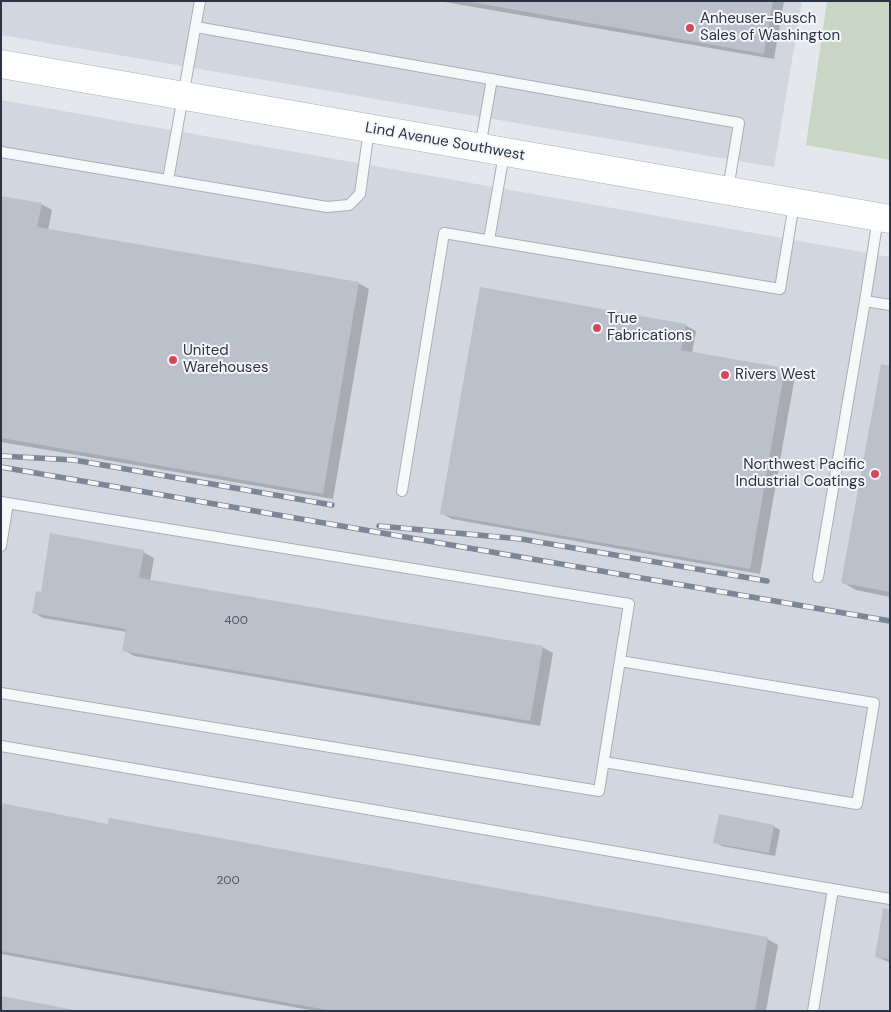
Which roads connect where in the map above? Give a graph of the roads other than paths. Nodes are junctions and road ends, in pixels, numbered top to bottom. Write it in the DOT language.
graph roads {
  1 [pos="200,1"];
  2 [pos="196,27"];
  3 [pos="1,64"];
  4 [pos="492,79"];
  5 [pos="184,97"];
  6 [pos="369,129"];
  7 [pos="492,151"];
  8 [pos="1,152"];
  9 [pos="168,180"];
  10 [pos="727,192"];
  11 [pos="794,203"];
  12 [pos="884,218"];
  13 [pos="489,240"];
  14 [pos="865,301"];
  15 [pos="890,305"];
  16 [pos="402,491"];
  17 [pos="5,502"];
  18 [pos="1,546"];
  19 [pos="818,578"];
  20 [pos="620,661"];
  21 [pos="1,693"];
  22 [pos="1,746"];
  23 [pos="604,762"];
  24 [pos="833,889"];
  25 [pos="890,899"];
  26 [pos="814,1011"];
  1 -- 2 [label="lane"];
  2 -- 4 [label="lane"];
  2 -- 5 [label="lane"];
  3 -- 5 [label="main road, Lind Avenue Southwest"];
  4 -- 7 [label="lane"];
  4 -- 10 [label="lane"];
  5 -- 6 [label="main road, Lind Avenue Southwest"];
  5 -- 9 [label="lane"];
  6 -- 7 [label="main road, Lind Avenue Southwest"];
  6 -- 9 [label="lane"];
  7 -- 10 [label="main road, Lind Avenue Southwest"];
  7 -- 13 [label="lane"];
  8 -- 9 [label="lane"];
  10 -- 11 [label="main road, Lind Avenue Southwest"];
  11 -- 12 [label="main road, Lind Avenue Southwest"];
  11 -- 13 [label="lane"];
  12 -- 14 [label="lane"];
  13 -- 16 [label="lane"];
  14 -- 15 [label="lane"];
  14 -- 19 [label="lane"];
  17 -- 18 [label="lane"];
  17 -- 20 [label="lane"];
  20 -- 23 [label="lane"];
  20 -- 23 [label="lane"];
  21 -- 23 [label="lane"];
  22 -- 24 [label="lane"];
  24 -- 25 [label="lane"];
  24 -- 26 [label="lane"];
}
